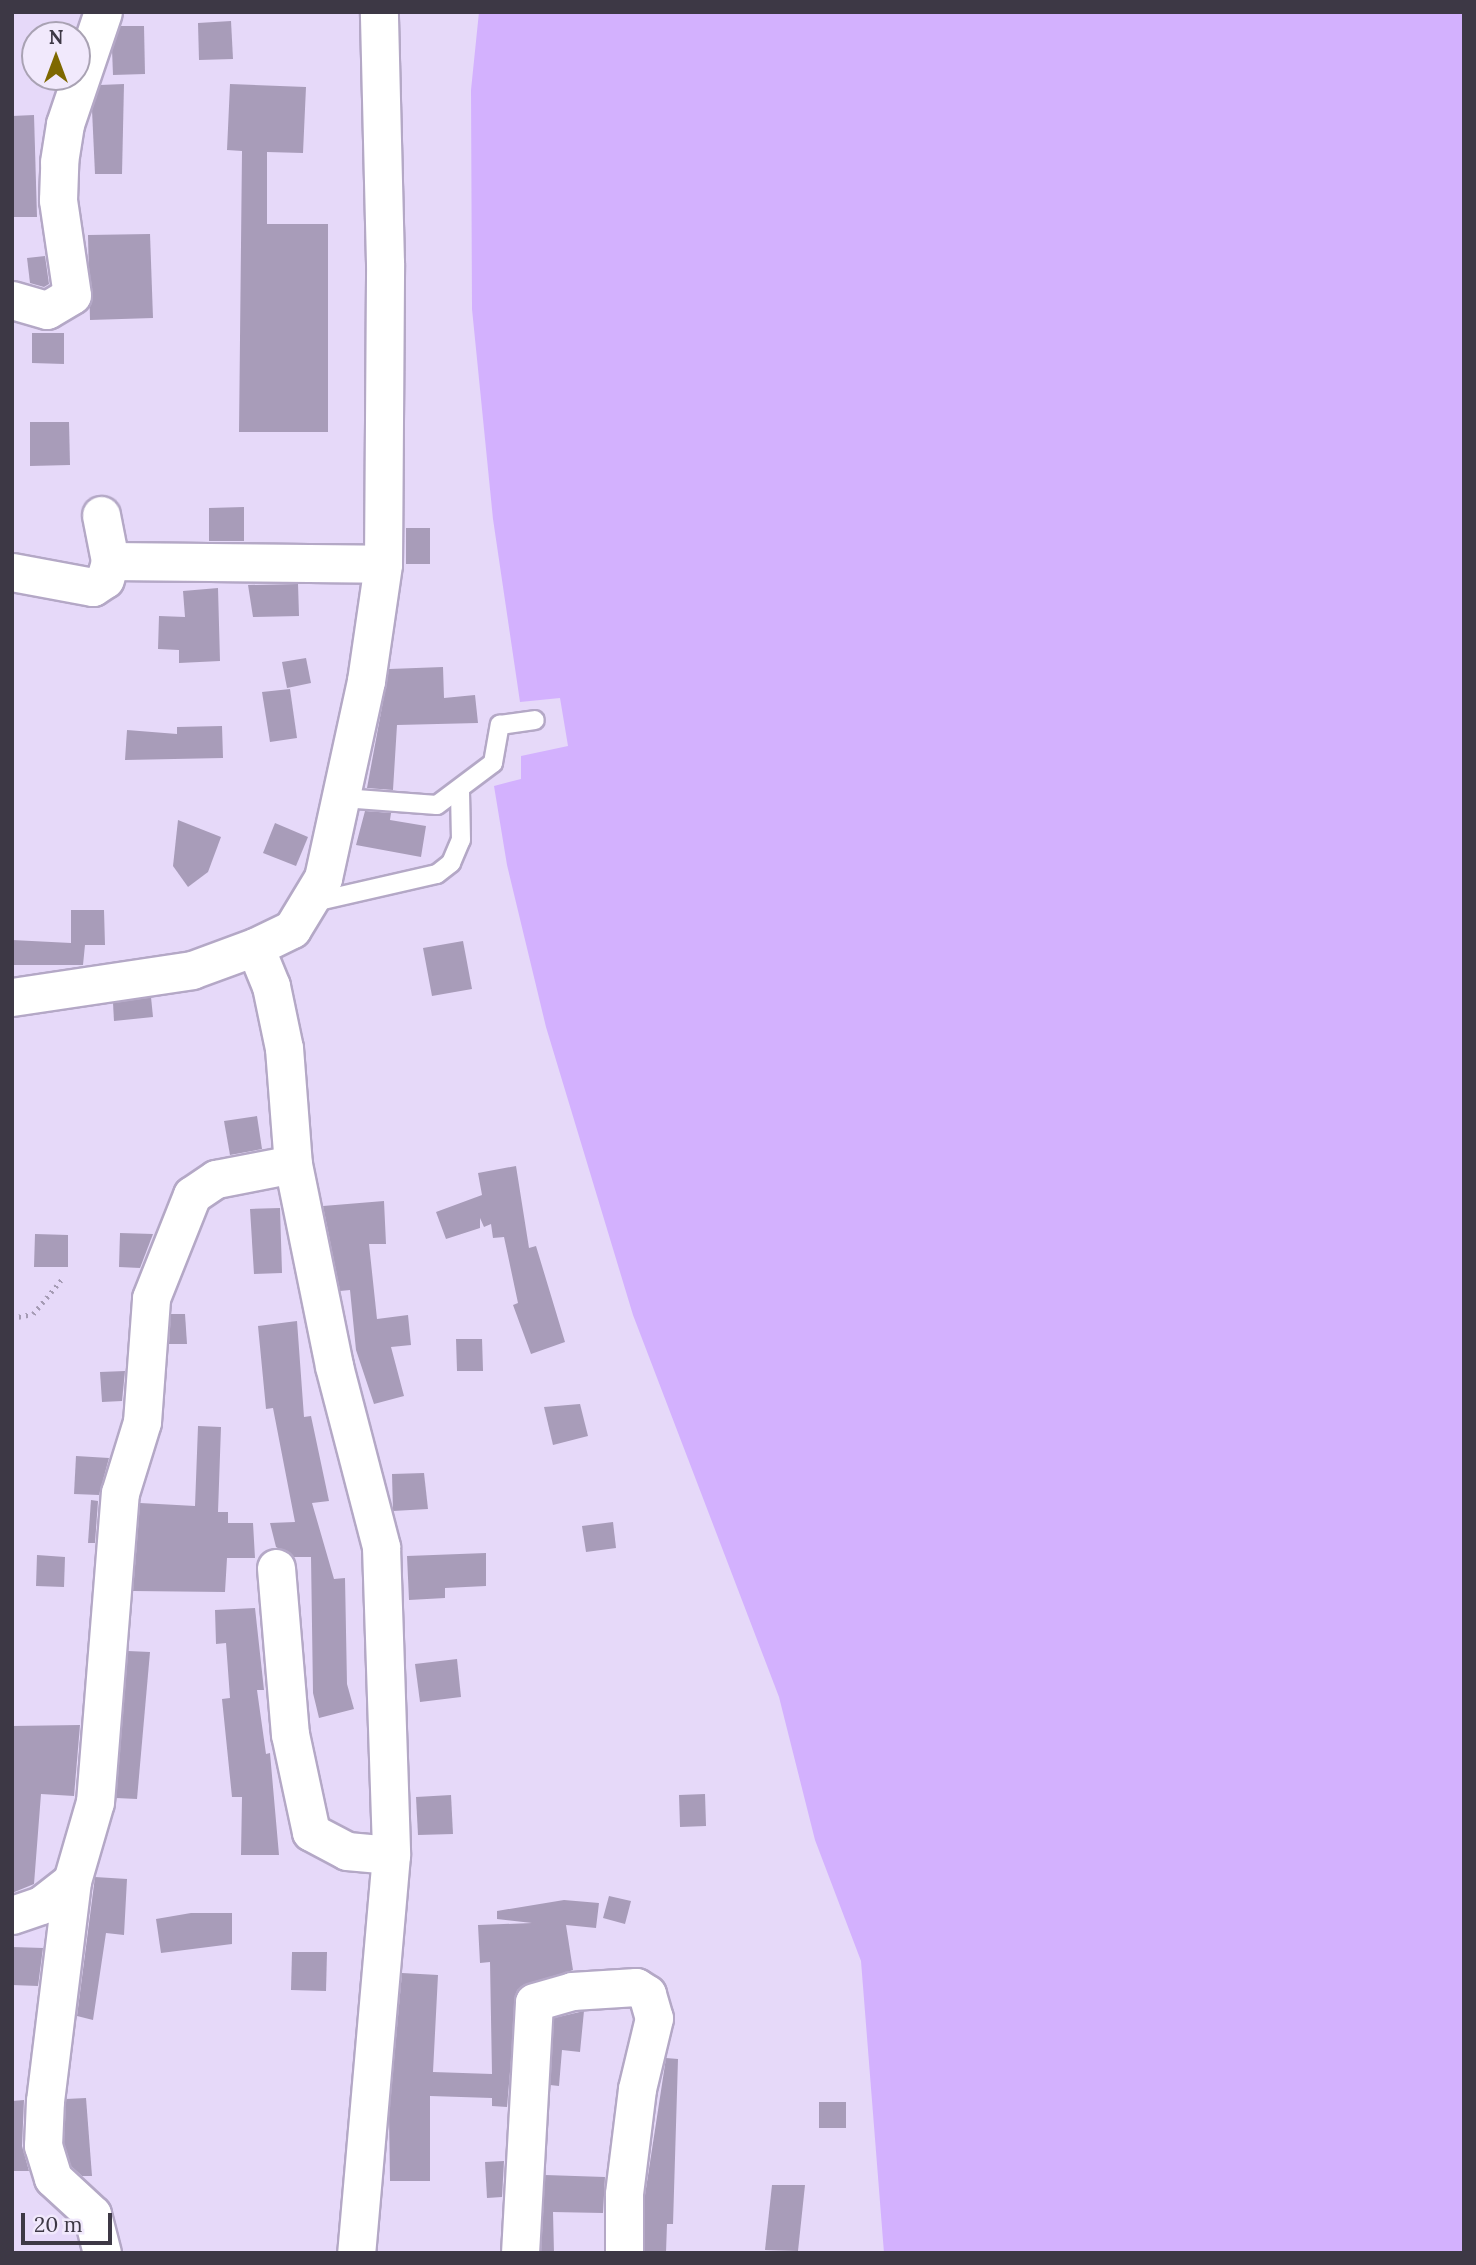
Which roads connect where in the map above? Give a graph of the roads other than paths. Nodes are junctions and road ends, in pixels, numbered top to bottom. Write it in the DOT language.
graph roads {
  1 [pos="103,12"];
  2 [pos="379,12"];
  3 [pos="12,300"];
  4 [pos="101,514"];
  5 [pos="110,561"];
  6 [pos="383,564"];
  7 [pos="12,572"];
  8 [pos="535,720"];
  9 [pos="460,792"];
  10 [pos="343,798"];
  11 [pos="310,903"];
  12 [pos="255,947"];
  13 [pos="12,998"];
  14 [pos="293,1164"];
  15 [pos="276,1568"];
  16 [pos="391,1855"];
  17 [pos="72,1881"];
  18 [pos="12,1915"];
  19 [pos="102,2253"];
  20 [pos="356,2253"];
  21 [pos="520,2253"];
  22 [pos="624,2253"];
  1 -- 3 [label="street"];
  2 -- 6 [label="street"];
  4 -- 5 [label="street"];
  5 -- 6 [label="street"];
  5 -- 7 [label="street"];
  6 -- 10 [label="street"];
  8 -- 9 [label="lane"];
  9 -- 10 [label="lane"];
  9 -- 11 [label="lane"];
  10 -- 11 [label="street"];
  11 -- 12 [label="street"];
  12 -- 13 [label="street"];
  12 -- 14 [label="street"];
  14 -- 16 [label="street"];
  14 -- 17 [label="street"];
  15 -- 16 [label="street"];
  16 -- 20 [label="street"];
  17 -- 18 [label="street"];
  17 -- 19 [label="street"];
  21 -- 22 [label="street"];
}
